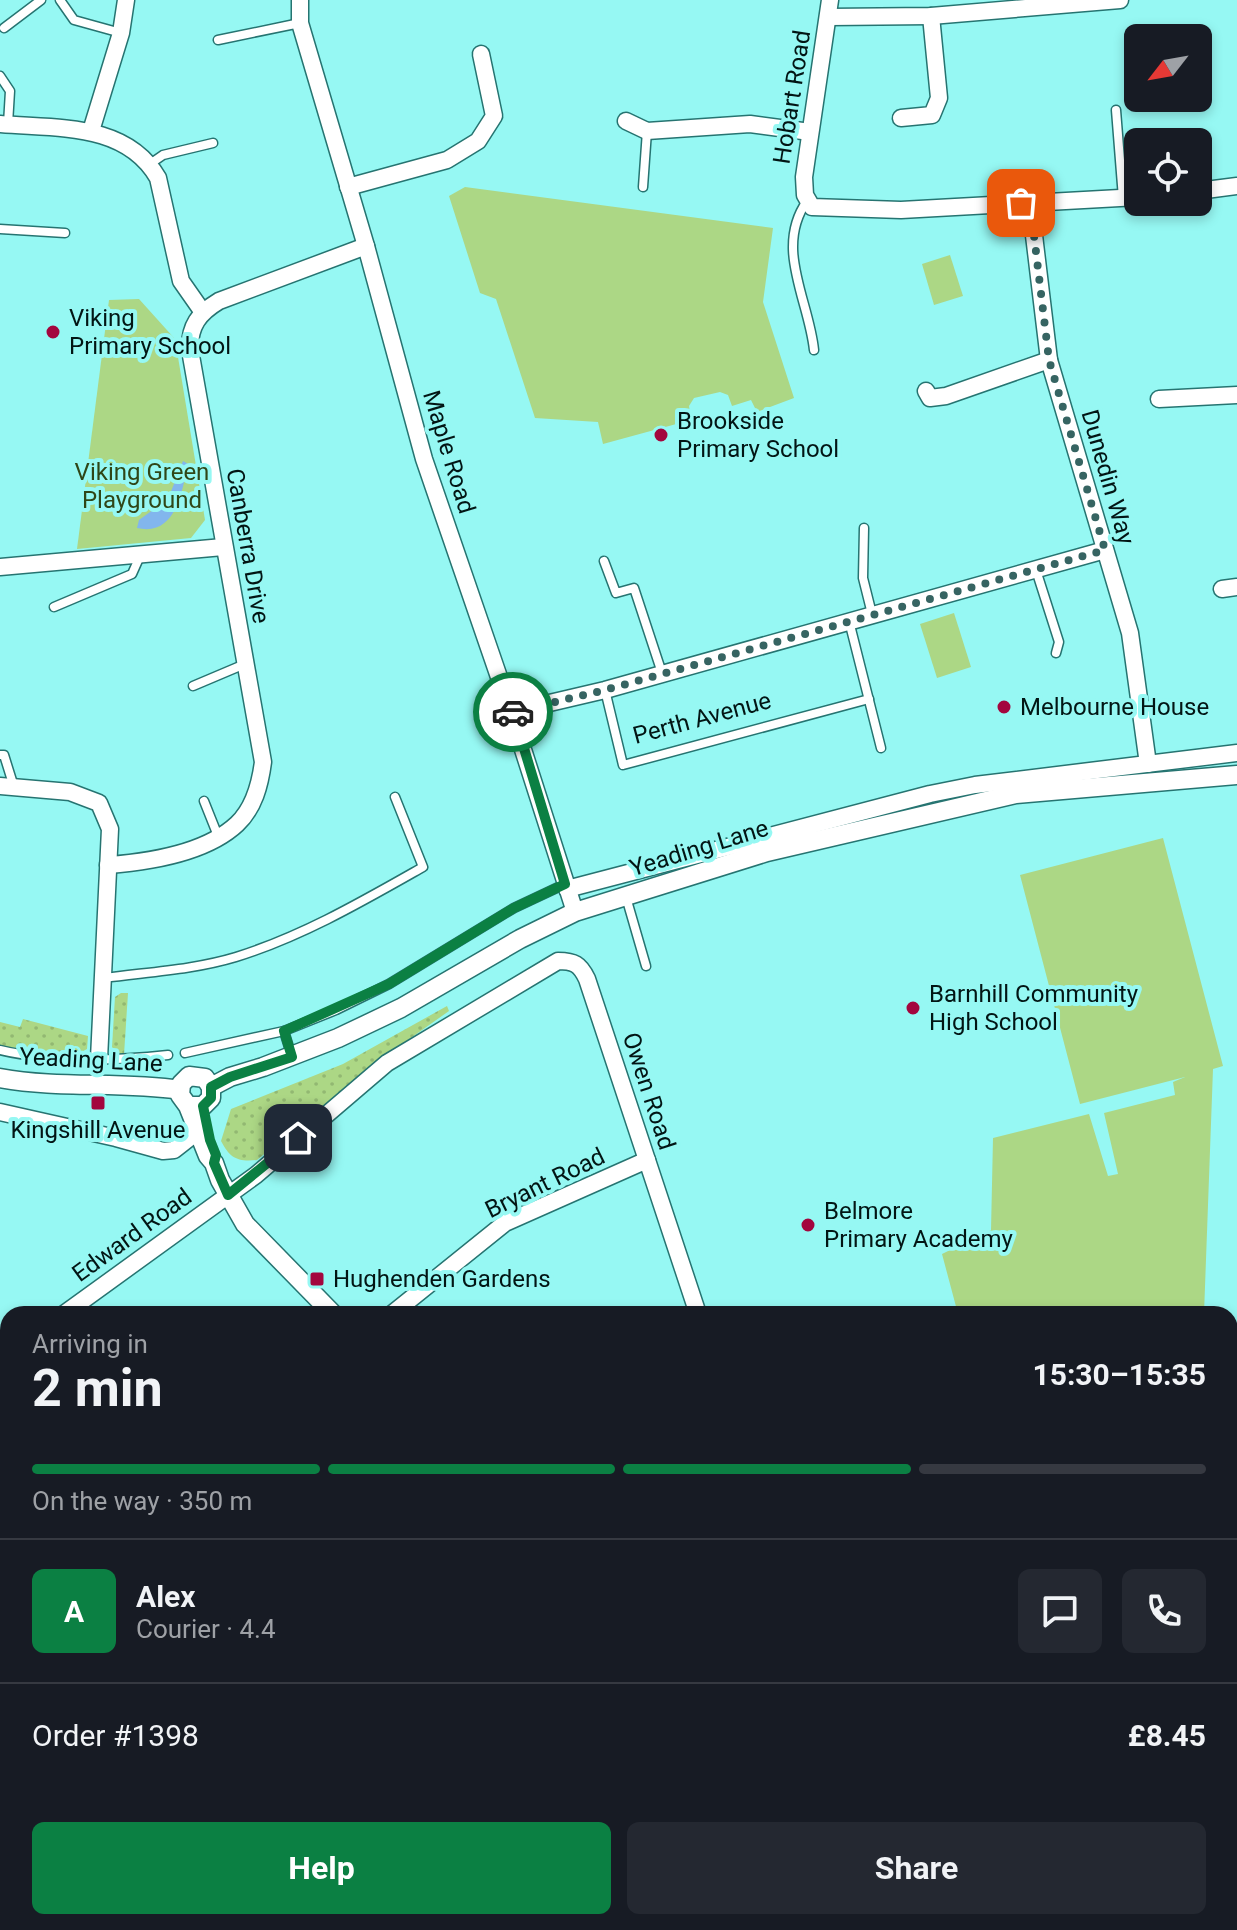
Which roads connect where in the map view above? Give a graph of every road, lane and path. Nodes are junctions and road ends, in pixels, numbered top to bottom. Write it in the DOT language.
graph roads {
  1 [pos="41,0"];
  2 [pos="60,0"];
  3 [pos="126,0"];
  4 [pos="300,0"];
  5 [pos="1120,0"];
  6 [pos="829,9"];
  7 [pos="931,16"];
  8 [pos="300,23"];
  9 [pos="4,28"];
  10 [pos="121,33"];
  11 [pos="218,40"];
  12 [pos="481,54"];
  13 [pos="0,76"];
  14 [pos="1116,110"];
  15 [pos="901,118"];
  16 [pos="626,121"];
  17 [pos="4,124"];
  18 [pos="91,131"];
  19 [pos="647,131"];
  20 [pos="810,132"];
  21 [pos="213,143"];
  22 [pos="1124,160"];
  23 [pos="150,164"];
  24 [pos="1237,186"];
  25 [pos="348,187"];
  26 [pos="643,187"];
  27 [pos="1212,189"];
  28 [pos="1124,198"];
  29 [pos="807,201"];
  30 [pos="1030,202"];
  31 [pos="0,229"];
  32 [pos="65,233"];
  33 [pos="366,246"];
  34 [pos="202,311"];
  35 [pos="814,350"];
  36 [pos="1049,360"];
  37 [pos="926,391"];
  38 [pos="1237,395"];
  39 [pos="1159,399"];
  40 [pos="864,528"];
  41 [pos="223,547"];
  42 [pos="1105,550"];
  43 [pos="140,555"];
  44 [pos="604,561"];
  45 [pos="0,567"];
  46 [pos="1036,569"];
  47 [pos="54,607"];
  48 [pos="872,614"];
  49 [pos="849,620"];
  50 [pos="1056,653"];
  51 [pos="245,664"];
  52 [pos="662,673"];
  53 [pos="193,686"];
  54 [pos="605,690"];
  55 [pos="869,699"];
  56 [pos="511,712"];
  57 [pos="881,748"];
  58 [pos="1237,753"];
  59 [pos="0,755"];
  60 [pos="1148,764"];
  61 [pos="1237,775"];
  62 [pos="7,787"];
  63 [pos="395,797"];
  64 [pos="204,801"];
  65 [pos="219,837"];
  66 [pos="108,865"];
  67 [pos="566,887"];
  68 [pos="626,896"];
  69 [pos="575,912"];
  70 [pos="646,966"];
  71 [pos="103,978"];
  72 [pos="284,1031"];
  73 [pos="0,1050"];
  74 [pos="185,1053"];
  75 [pos="168,1055"];
  76 [pos="292,1057"];
  77 [pos="99,1059"];
  78 [pos="0,1078"];
  79 [pos="211,1087"];
  80 [pos="190,1100"];
  81 [pos="0,1112"];
  82 [pos="197,1132"];
  83 [pos="647,1160"];
  84 [pos="214,1163"];
  85 [pos="228,1195"];
  86 [pos="75,1306"];
  87 [pos="325,1306"];
  88 [pos="402,1306"];
  89 [pos="695,1306"];
  1 -- 9 [label="lane"];
  2 -- 10 [label="lane"];
  3 -- 10 [label="street"];
  4 -- 8 [label="street, Maple Road"];
  5 -- 7 [label="street"];
  6 -- 7 [label="street"];
  6 -- 20 [label="street, Hobart Road"];
  7 -- 15 [label="street"];
  8 -- 11 [label="lane"];
  8 -- 25 [label="street, Maple Road"];
  10 -- 18 [label="street"];
  12 -- 25 [label="street"];
  13 -- 17 [label="lane"];
  14 -- 22 [label="lane"];
  16 -- 19 [label="street"];
  17 -- 18 [label="street"];
  18 -- 23 [label="street"];
  19 -- 20 [label="street"];
  19 -- 26 [label="lane"];
  20 -- 29 [label="street, Hobart Road"];
  21 -- 23 [label="lane"];
  23 -- 34 [label="street"];
  24 -- 27 [label="street"];
  25 -- 33 [label="street, Maple Road"];
  28 -- 30 [label="street"];
  29 -- 30 [label="street"];
  29 -- 35 [label="lane"];
  30 -- 36 [label="street, Dunedin Way"];
  31 -- 32 [label="lane"];
  33 -- 34 [label="street"];
  33 -- 56 [label="street, Maple Road"];
  34 -- 41 [label="street, Canberra Drive"];
  36 -- 37 [label="street"];
  36 -- 42 [label="street, Dunedin Way"];
  38 -- 39 [label="street"];
  40 -- 48 [label="lane"];
  41 -- 43 [label="street"];
  41 -- 51 [label="street, Canberra Drive"];
  42 -- 46 [label="street"];
  42 -- 60 [label="street, Dunedin Way"];
  43 -- 45 [label="street"];
  43 -- 47 [label="lane"];
  44 -- 52 [label="lane"];
  46 -- 48 [label="street"];
  46 -- 50 [label="lane"];
  48 -- 49 [label="street"];
  49 -- 52 [label="street"];
  49 -- 55 [label="lane"];
  51 -- 53 [label="lane"];
  51 -- 65 [label="street, Canberra Drive"];
  52 -- 54 [label="street"];
  54 -- 55 [label="lane, Perth Avenue"];
  54 -- 56 [label="street"];
  55 -- 57 [label="lane"];
  56 -- 67 [label="street, Maple Road"];
  58 -- 60 [label="street"];
  59 -- 62 [label="lane"];
  60 -- 67 [label="street"];
  61 -- 68 [label="street, Yeading Lane"];
  62 -- 66 [label="street"];
  63 -- 71 [label="lane"];
  64 -- 65 [label="lane"];
  65 -- 66 [label="street, Canberra Drive"];
  66 -- 71 [label="street"];
  67 -- 69 [label="street, Maple Road"];
  67 -- 72 [label="lane"];
  68 -- 69 [label="street, Yeading Lane"];
  68 -- 70 [label="lane"];
  69 -- 76 [label="street, Yeading Lane"];
  71 -- 77 [label="street"];
  72 -- 74 [label="lane"];
  72 -- 76 [label="lane"];
  73 -- 77 [label="lane"];
  75 -- 77 [label="lane"];
  76 -- 79 [label="street, Yeading Lane"];
  78 -- 80 [label="street, Yeading Lane"];
  79 -- 80 [label="street"];
  79 -- 80 [label="street, Yeading Lane"];
  80 -- 82 [label="street"];
  80 -- 84 [label="street"];
  81 -- 82 [label="street"];
  82 -- 84 [label="street"];
  83 -- 85 [label="street, Owen Road"];
  83 -- 88 [label="street, Bryant Road"];
  83 -- 89 [label="street, Owen Road"];
  84 -- 85 [label="street"];
  85 -- 86 [label="street, Edward Road"];
  85 -- 87 [label="street"];
}
